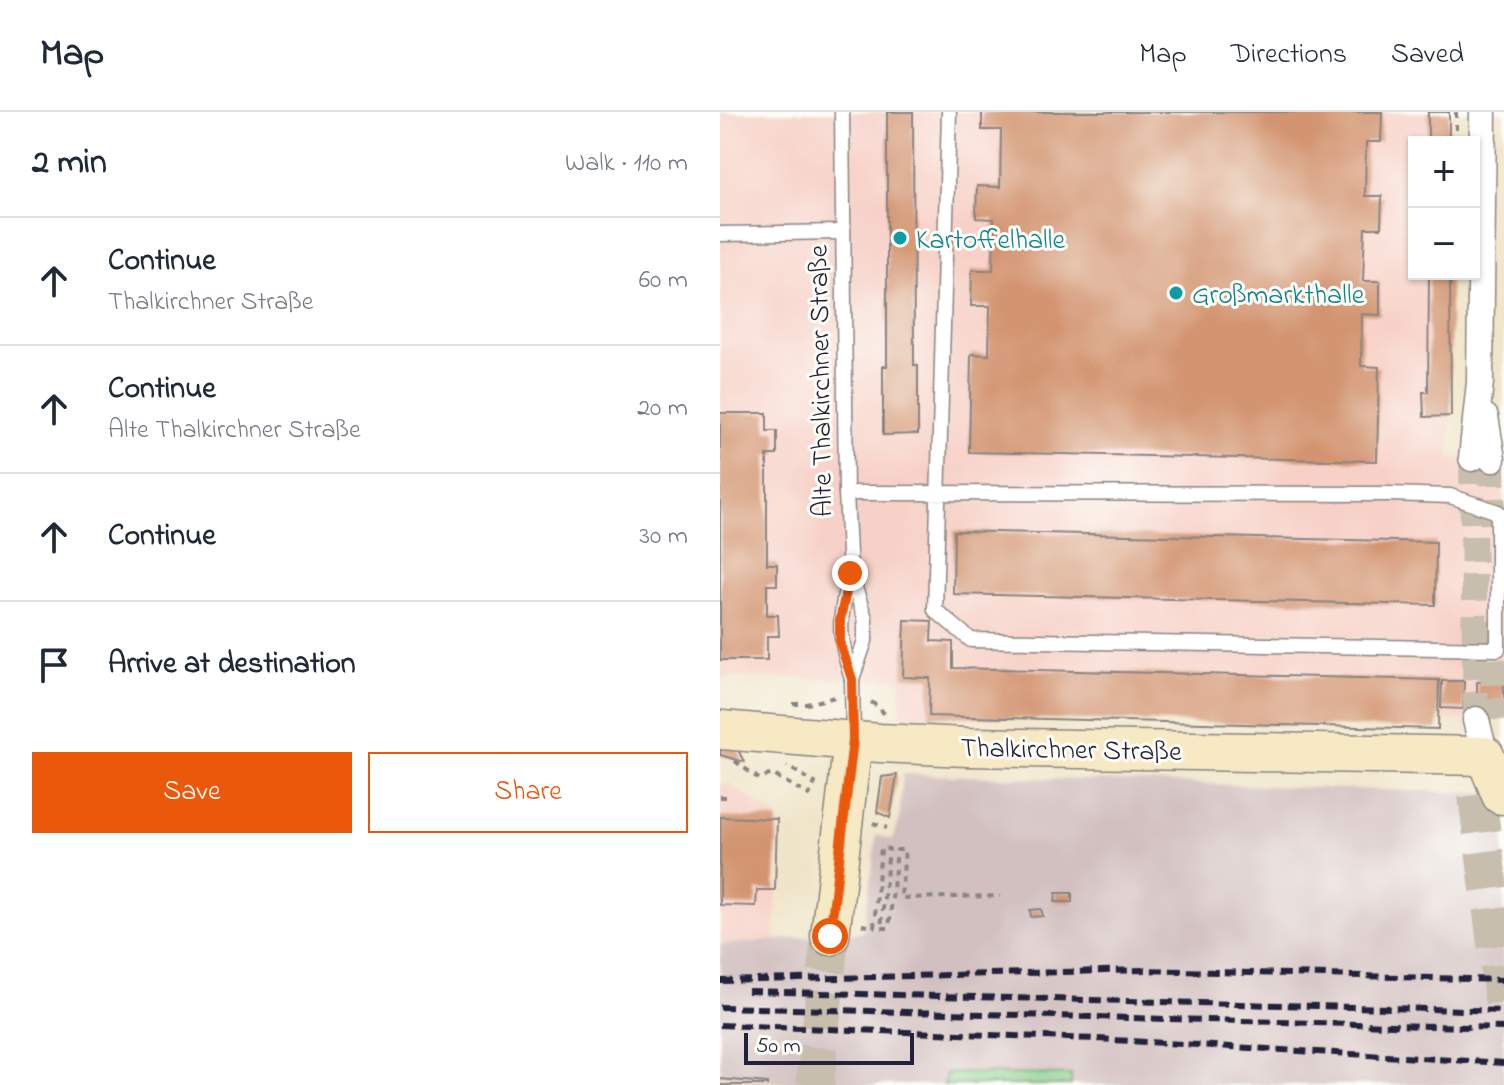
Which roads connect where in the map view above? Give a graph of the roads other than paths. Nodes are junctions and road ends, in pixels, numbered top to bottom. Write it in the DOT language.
graph roads {
  1 [pos="842,112"];
  2 [pos="949,112"];
  3 [pos="1483,112"];
  4 [pos="842,232"];
  5 [pos="720,234"];
  6 [pos="1482,458"];
  7 [pos="846,493"];
  8 [pos="937,493"];
  9 [pos="850,573"];
  10 [pos="852,679"];
  11 [pos="853,740"];
  12 [pos="726,744"];
  13 [pos="1489,795"];
  14 [pos="843,930"];
  1 -- 4 [label="lane, Alte Thalkirchner Straße"];
  2 -- 8 [label="lane"];
  3 -- 6 [label="street"];
  4 -- 5 [label="lane"];
  4 -- 7 [label="lane, Alte Thalkirchner Straße"];
  7 -- 8 [label="lane"];
  7 -- 9 [label="lane, Alte Thalkirchner Straße"];
  8 -- 8 [label="lane"];
  9 -- 10 [label="lane"];
  9 -- 10 [label="lane, Alte Thalkirchner Straße"];
  10 -- 11 [label="lane, Alte Thalkirchner Straße"];
  11 -- 12 [label="street, Thalkirchner Straße"];
  11 -- 13 [label="street, Thalkirchner Straße"];
  11 -- 14 [label="street"];
}
